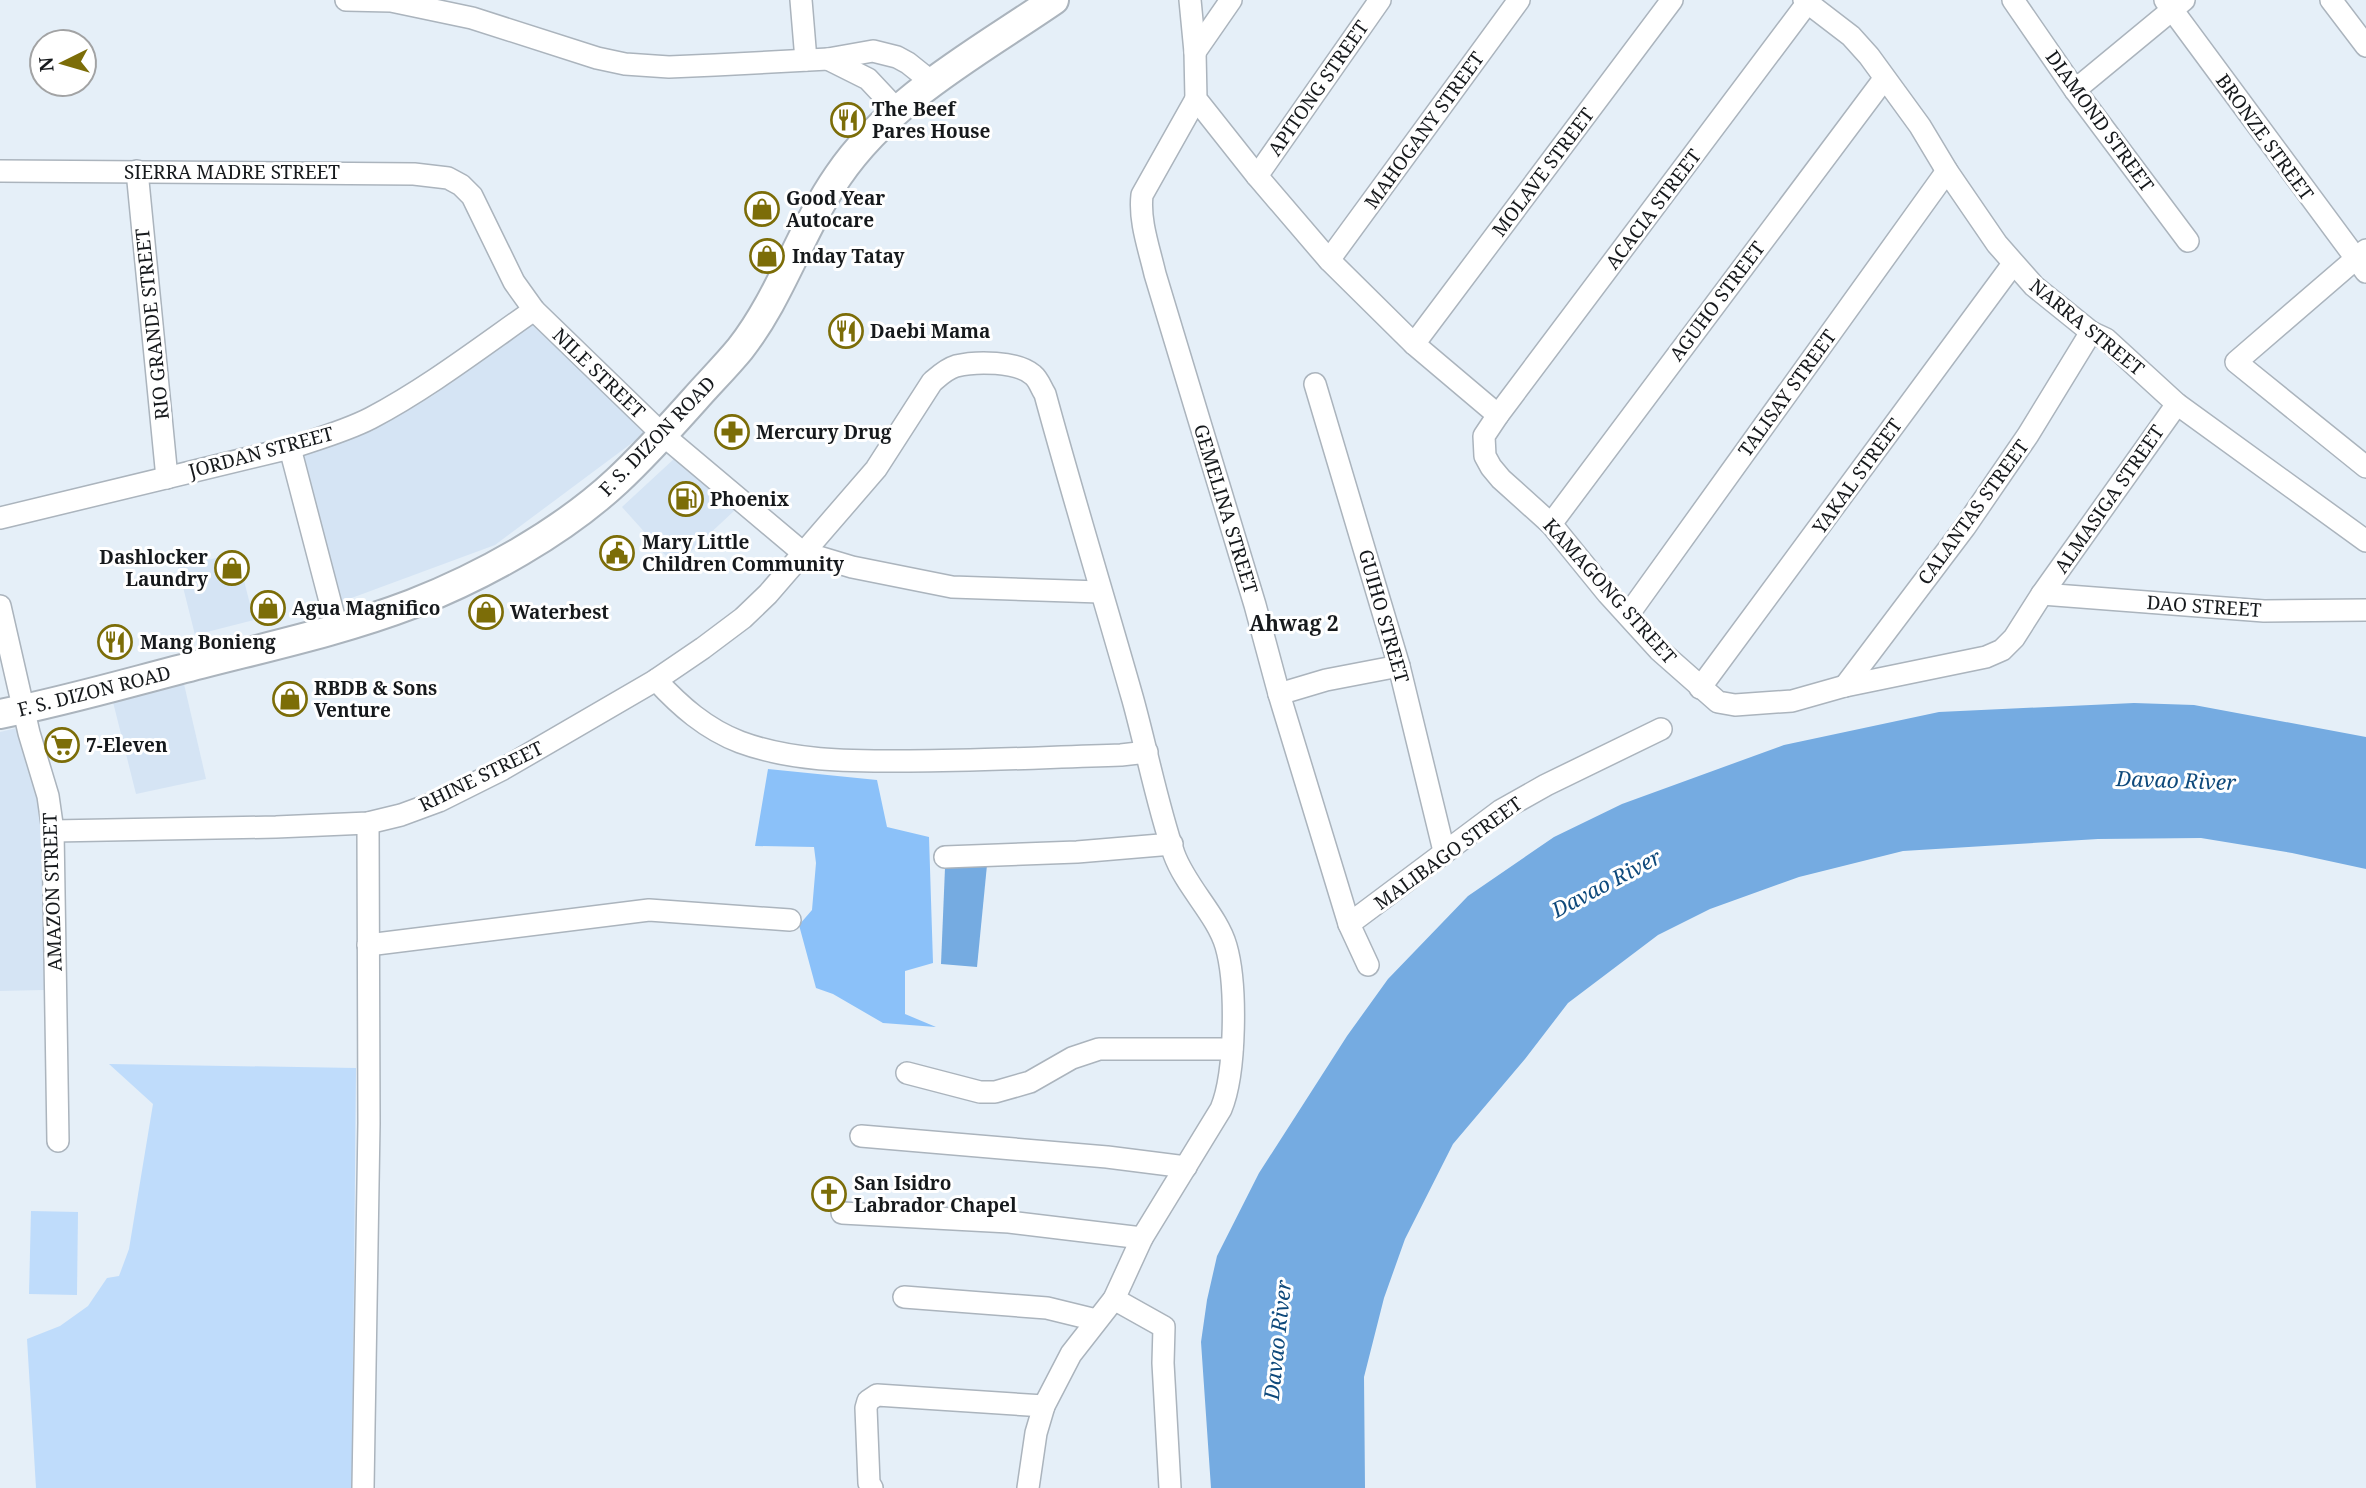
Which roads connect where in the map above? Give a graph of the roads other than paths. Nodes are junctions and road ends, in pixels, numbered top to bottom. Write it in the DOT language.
graph roads {
  1 [pos="346,0"];
  2 [pos="391,0"];
  3 [pos="451,0"];
  4 [pos="801,0"];
  5 [pos="1054,0"];
  6 [pos="1190,0"];
  7 [pos="1231,0"];
  8 [pos="1380,0"];
  9 [pos="1519,0"];
  10 [pos="1672,0"];
  11 [pos="2013,0"];
  12 [pos="2331,0"];
  13 [pos="1806,1"];
  14 [pos="2174,4"];
  15 [pos="472,18"];
  16 [pos="2366,46"];
  17 [pos="1195,52"];
  18 [pos="828,59"];
  19 [pos="806,60"];
  20 [pos="1884,79"];
  21 [pos="933,83"];
  22 [pos="2075,90"];
  23 [pos="1196,99"];
  24 [pos="898,111"];
  25 [pos="0,171"];
  26 [pos="137,171"];
  27 [pos="1947,171"];
  28 [pos="1256,176"];
  29 [pos="461,185"];
  30 [pos="2188,241"];
  31 [pos="1329,260"];
  32 [pos="2362,261"];
  33 [pos="2013,264"];
  34 [pos="534,310"];
  35 [pos="2091,332"];
  36 [pos="1413,344"];
  37 [pos="1315,384"];
  38 [pos="2177,404"];
  39 [pos="1498,415"];
  40 [pos="663,435"];
  41 [pos="290,448"];
  42 [pos="2366,467"];
  43 [pos="167,478"];
  44 [pos="0,518"];
  45 [pos="1551,523"];
  46 [pos="2366,541"];
  47 [pos="802,552"];
  48 [pos="1100,592"];
  49 [pos="2042,594"];
  50 [pos="0,606"];
  51 [pos="2366,610"];
  52 [pos="1628,615"];
  53 [pos="337,628"];
  54 [pos="1399,666"];
  55 [pos="656,680"];
  56 [pos="1845,686"];
  57 [pos="1700,688"];
  58 [pos="1279,694"];
  59 [pos="12,711"];
  60 [pos="1661,729"];
  61 [pos="1147,752"];
  62 [pos="368,823"];
  63 [pos="53,831"];
  64 [pos="1172,844"];
  65 [pos="1444,851"];
  66 [pos="945,857"];
  67 [pos="790,920"];
  68 [pos="1349,925"];
  69 [pos="368,945"];
  70 [pos="1368,965"];
  71 [pos="1233,1049"];
  72 [pos="907,1073"];
  73 [pos="861,1136"];
  74 [pos="58,1141"];
  75 [pos="1186,1167"];
  76 [pos="842,1213"];
  77 [pos="1142,1238"];
  78 [pos="904,1297"];
  79 [pos="1114,1299"];
  80 [pos="1096,1320"];
  81 [pos="1044,1406"];
  82 [pos="363,1488"];
  83 [pos="872,1488"];
  84 [pos="1028,1488"];
  85 [pos="1170,1488"];
  1 -- 2 [label="street"];
  2 -- 15 [label="street"];
  3 -- 15 [label="street"];
  4 -- 19 [label="street"];
  5 -- 21 [label="main road, F. S. DIZON ROAD"];
  6 -- 17 [label="street"];
  7 -- 17 [label="street"];
  8 -- 28 [label="street, APITONG STREET"];
  9 -- 31 [label="street, MAHOGANY STREET"];
  10 -- 36 [label="street, MOLAVE STREET"];
  11 -- 22 [label="street, DIAMOND STREET"];
  12 -- 16 [label="street"];
  13 -- 20 [label="street, NARRA STREET"];
  13 -- 39 [label="street, ACACIA STREET"];
  14 -- 22 [label="street"];
  14 -- 32 [label="street, BRONZE STREET"];
  15 -- 19 [label="street"];
  17 -- 23 [label="street"];
  18 -- 19 [label="street"];
  18 -- 21 [label="street"];
  18 -- 24 [label="street"];
  20 -- 27 [label="street, NARRA STREET"];
  20 -- 45 [label="street, AGUHO STREET"];
  21 -- 24 [label="main road, F. S. DIZON ROAD"];
  22 -- 30 [label="street, DIAMOND STREET"];
  23 -- 28 [label="street"];
  23 -- 58 [label="street, GEMELINA STREET"];
  24 -- 40 [label="main road, F. S. DIZON ROAD"];
  25 -- 26 [label="street, SIERRA MADRE STREET"];
  26 -- 29 [label="street, SIERRA MADRE STREET"];
  26 -- 43 [label="street, RIO GRANDE STREET"];
  27 -- 33 [label="street, NARRA STREET"];
  27 -- 52 [label="street, TALISAY STREET"];
  28 -- 31 [label="street"];
  29 -- 34 [label="street, NILE STREET"];
  31 -- 36 [label="street"];
  32 -- 42 [label="street"];
  33 -- 35 [label="street, NARRA STREET"];
  33 -- 57 [label="street, YAKAL STREET"];
  34 -- 40 [label="street, NILE STREET"];
  34 -- 41 [label="street, JORDAN STREET"];
  35 -- 38 [label="street, NARRA STREET"];
  35 -- 56 [label="street, CALANTAS STREET"];
  36 -- 39 [label="street"];
  37 -- 54 [label="street, GUIHO STREET"];
  38 -- 46 [label="street, NARRA STREET"];
  38 -- 49 [label="street, ALMASIGA STREET"];
  39 -- 45 [label="street, KAMAGONG STREET"];
  40 -- 47 [label="street, NILE STREET"];
  40 -- 53 [label="main road, F. S. DIZON ROAD"];
  41 -- 43 [label="street, JORDAN STREET"];
  41 -- 53 [label="street"];
  43 -- 44 [label="street, JORDAN STREET"];
  45 -- 52 [label="street, KAMAGONG STREET"];
  47 -- 48 [label="street, NILE STREET"];
  47 -- 48 [label="street, RHINE STREET"];
  47 -- 55 [label="street, RHINE STREET"];
  48 -- 61 [label="street, RHINE STREET"];
  49 -- 51 [label="street, DAO STREET"];
  49 -- 56 [label="street, KAMAGONG STREET"];
  50 -- 59 [label="street, AMAZON STREET"];
  52 -- 57 [label="street, KAMAGONG STREET"];
  53 -- 59 [label="main road, F. S. DIZON ROAD"];
  54 -- 58 [label="street"];
  54 -- 65 [label="street, GUIHO STREET"];
  55 -- 61 [label="street"];
  55 -- 62 [label="street, RHINE STREET"];
  56 -- 57 [label="street, KAMAGONG STREET"];
  58 -- 68 [label="street, GEMELINA STREET"];
  59 -- 63 [label="street, AMAZON STREET"];
  60 -- 65 [label="street, MALIBAGO STREET"];
  61 -- 64 [label="street, RHINE STREET"];
  62 -- 63 [label="street, RHINE STREET"];
  62 -- 69 [label="street"];
  63 -- 74 [label="street, AMAZON STREET"];
  64 -- 66 [label="street"];
  64 -- 71 [label="street, RHINE STREET"];
  65 -- 68 [label="street, MALIBAGO STREET"];
  67 -- 69 [label="street"];
  68 -- 70 [label="street, GEMELINA STREET"];
  69 -- 82 [label="street"];
  71 -- 72 [label="street"];
  71 -- 75 [label="street, RHINE STREET"];
  73 -- 75 [label="street"];
  75 -- 77 [label="street, RHINE STREET"];
  76 -- 77 [label="street"];
  77 -- 79 [label="street, RHINE STREET"];
  78 -- 80 [label="street"];
  79 -- 80 [label="street, RHINE STREET"];
  79 -- 85 [label="street"];
  80 -- 81 [label="street, RHINE STREET"];
  81 -- 83 [label="street"];
  81 -- 84 [label="street, RHINE STREET"];
}
